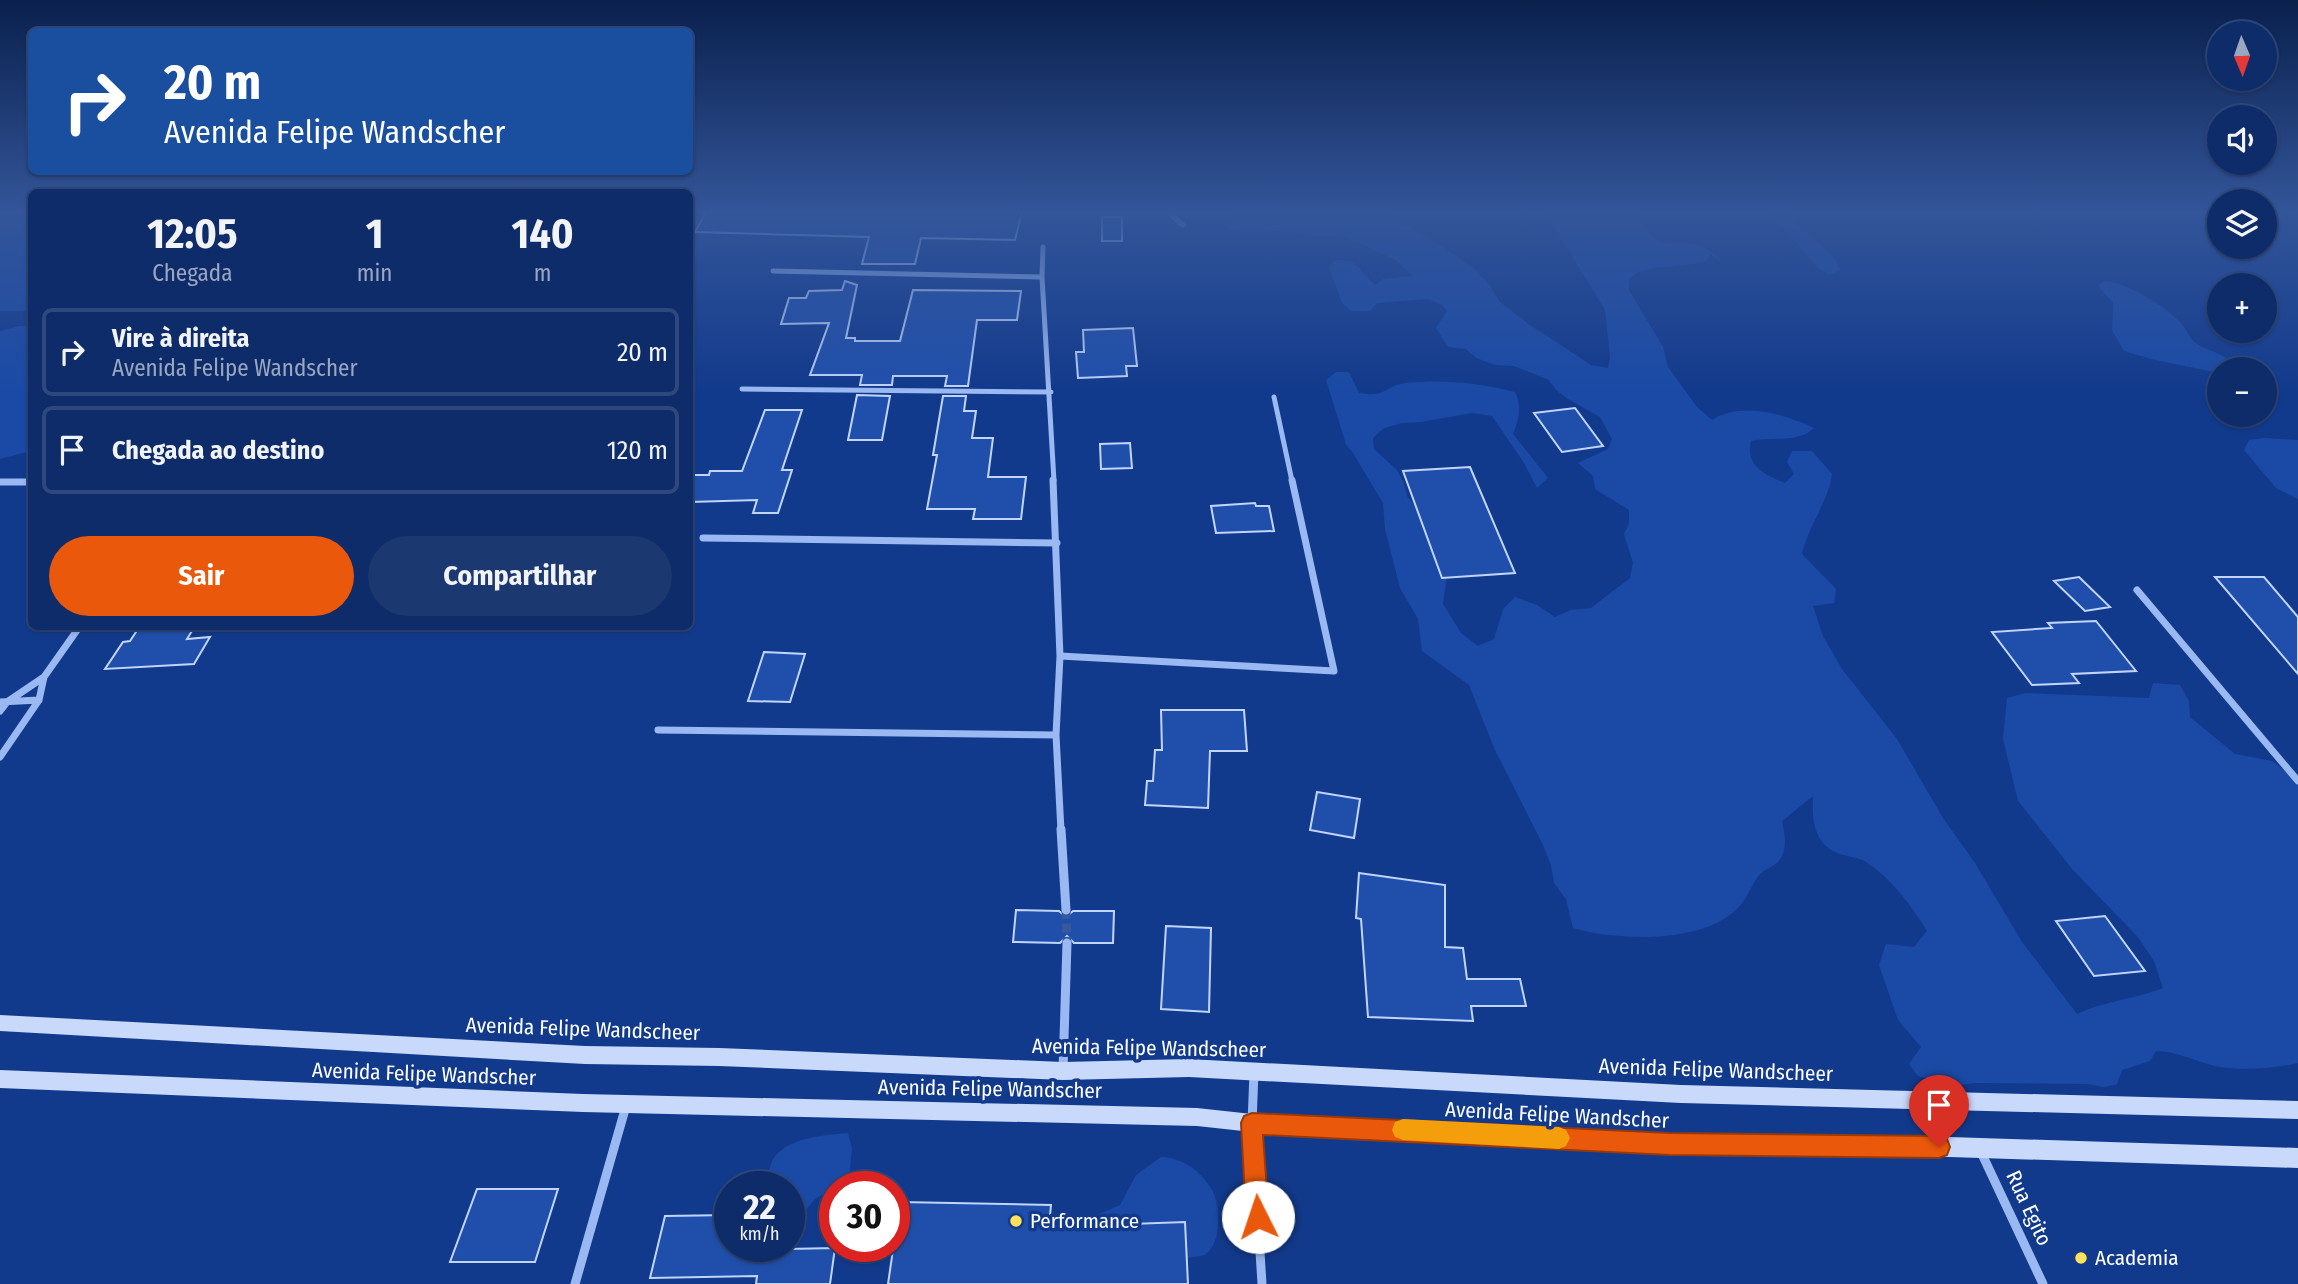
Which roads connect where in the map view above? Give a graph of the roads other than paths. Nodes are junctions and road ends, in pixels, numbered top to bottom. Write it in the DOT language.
graph roads {
  1 [pos="814,272"];
  2 [pos="1042,272"];
  3 [pos="1042,277"];
  4 [pos="741,389"];
  5 [pos="1051,392"];
  6 [pos="1274,397"];
  7 [pos="0,481"];
  8 [pos="28,482"];
  9 [pos="703,538"];
  10 [pos="1057,543"];
  11 [pos="2137,590"];
  12 [pos="77,630"];
  13 [pos="1060,656"];
  14 [pos="44,677"];
  15 [pos="39,701"];
  16 [pos="4,702"];
  17 [pos="0,711"];
  18 [pos="659,730"];
  19 [pos="1056,735"];
  20 [pos="0,757"];
  21 [pos="2298,781"];
  22 [pos="1066,910"];
  23 [pos="1067,943"];
  24 [pos="0,1023"];
  25 [pos="1063,1071"];
  26 [pos="1254,1072"];
  27 [pos="0,1079"];
  28 [pos="627,1102"];
  29 [pos="2298,1110"];
  30 [pos="1252,1123"];
  31 [pos="1979,1149"];
  32 [pos="2298,1158"];
  33 [pos="575,1284"];
  34 [pos="1262,1284"];
  35 [pos="2043,1284"];
  1 -- 3 [label="street"];
  2 -- 3 [label="street"];
  3 -- 5 [label="street"];
  4 -- 5 [label="street"];
  5 -- 10 [label="street"];
  6 -- 13 [label="street"];
  7 -- 8 [label="street"];
  9 -- 10 [label="street"];
  10 -- 13 [label="street"];
  11 -- 21 [label="street"];
  12 -- 14 [label="street"];
  13 -- 19 [label="street"];
  14 -- 15 [label="street"];
  14 -- 16 [label="street"];
  15 -- 16 [label="street"];
  15 -- 20 [label="street"];
  16 -- 17 [label="street"];
  18 -- 19 [label="street"];
  19 -- 22 [label="street"];
  23 -- 25 [label="street"];
  24 -- 25 [label="main road, Avenida Felipe Wandscheer"];
  25 -- 26 [label="main road, Avenida Felipe Wandscheer"];
  26 -- 29 [label="main road, Avenida Felipe Wandscheer"];
  26 -- 30 [label="street"];
  27 -- 28 [label="main road, Avenida Felipe Wandscher"];
  28 -- 30 [label="main road, Avenida Felipe Wandscher"];
  28 -- 33 [label="street"];
  30 -- 31 [label="main road, Avenida Felipe Wandscher"];
  30 -- 34 [label="street"];
  31 -- 32 [label="main road"];
  31 -- 35 [label="street, Rua Egito"];
}
